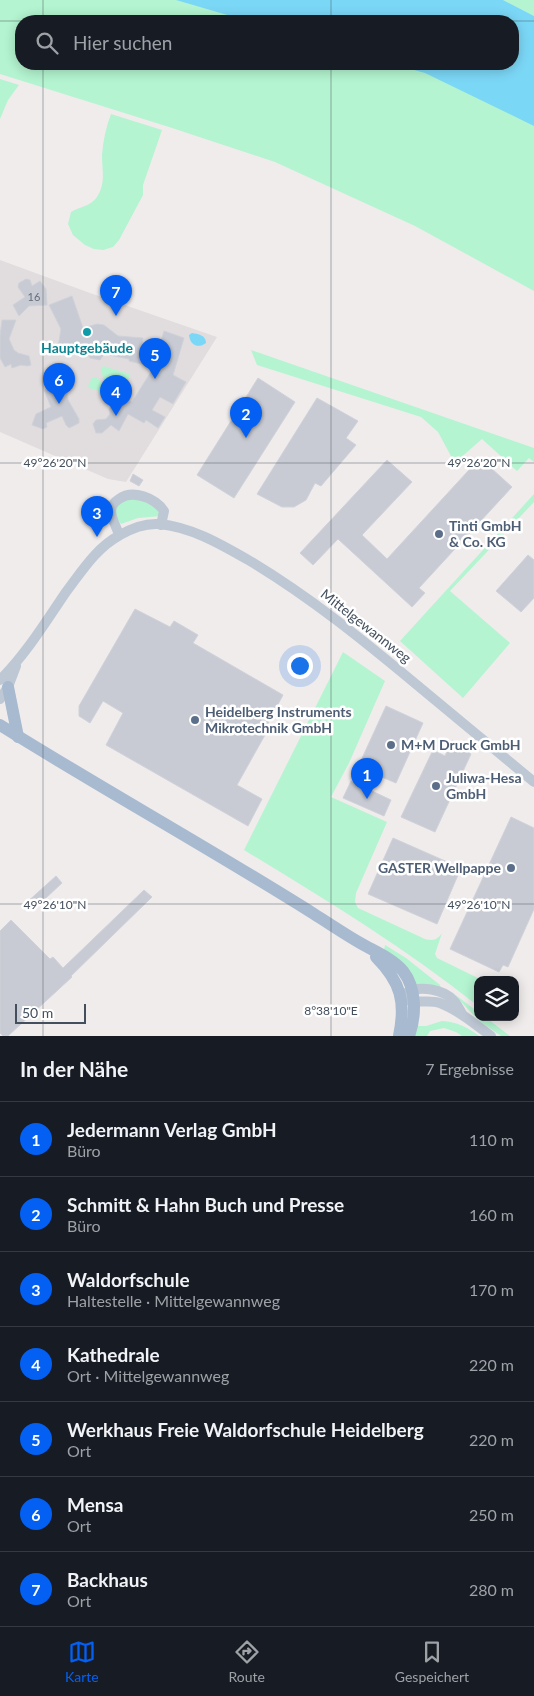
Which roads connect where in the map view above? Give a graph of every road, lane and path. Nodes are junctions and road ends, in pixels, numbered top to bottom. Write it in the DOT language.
graph roads {
  1 [pos="161,525"];
  2 [pos="119,535"];
  3 [pos="4,683"];
  4 [pos="0,700"];
  5 [pos="0,725"];
  6 [pos="18,737"];
  7 [pos="534,782"];
  8 [pos="406,992"];
  9 [pos="414,1002"];
  10 [pos="464,1016"];
  11 [pos="399,1036"];
  12 [pos="409,1036"];
  13 [pos="491,1036"];
  1 -- 2 [label="street, Mittelgewannweg"];
  1 -- 2 [label="street"];
  1 -- 7 [label="street, Mittelgewannweg"];
  2 -- 3 [label="street, Mittelgewannweg"];
  3 -- 4 [label="street, Mittelgewannweg"];
  3 -- 6 [label="main road"];
  5 -- 6 [label="main road"];
  6 -- 8 [label="main road"];
  8 -- 9 [label="main road"];
  8 -- 10 [label="street"];
  8 -- 11 [label="main road"];
  9 -- 10 [label="street"];
  9 -- 12 [label="main road"];
  10 -- 13 [label="street"];
}
